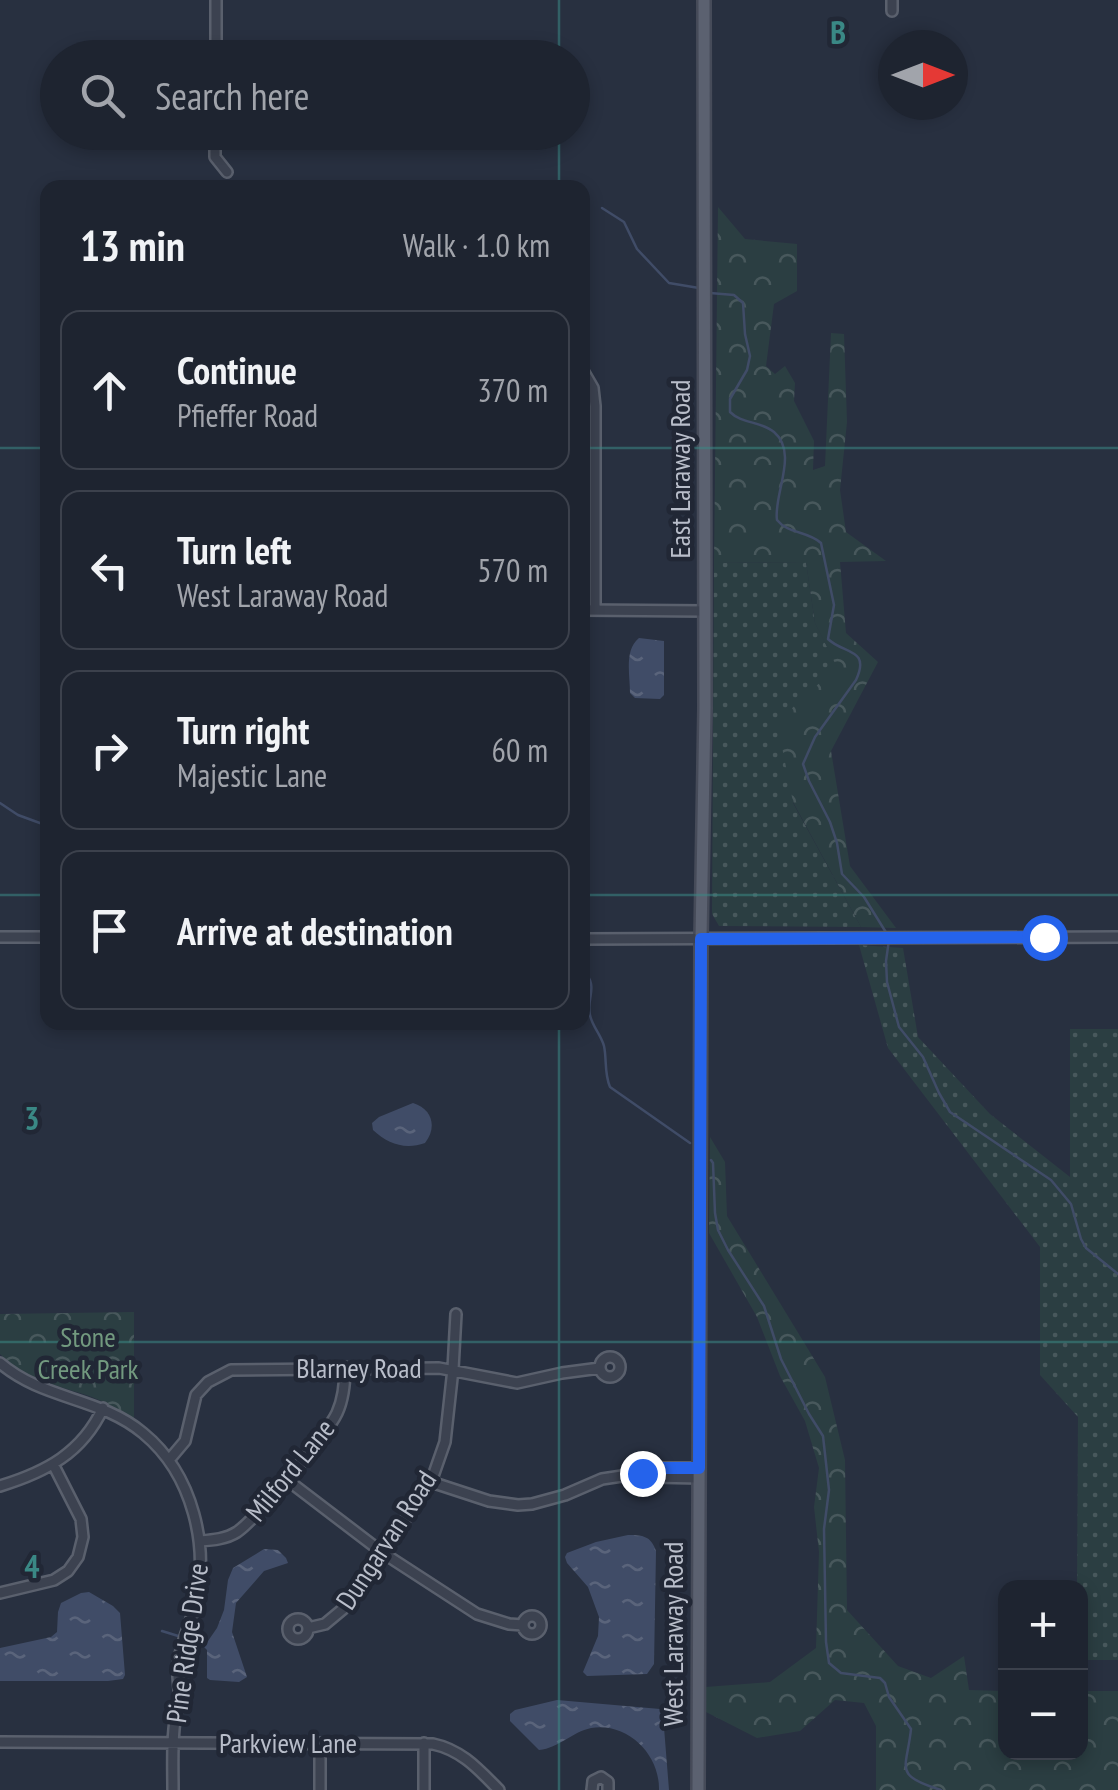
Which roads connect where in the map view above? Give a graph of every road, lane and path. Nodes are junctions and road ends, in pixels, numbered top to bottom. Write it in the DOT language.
graph roads {
  1 [pos="216,0"];
  2 [pos="704,0"];
  3 [pos="216,40"];
  4 [pos="216,150"];
  5 [pos="227,172"];
  6 [pos="590,383"];
  7 [pos="590,610"];
  8 [pos="595,610"];
  9 [pos="704,611"];
  10 [pos="0,937"];
  11 [pos="40,937"];
  12 [pos="1118,937"];
  13 [pos="590,938"];
  14 [pos="701,939"];
  15 [pos="456,1314"];
  16 [pos="0,1364"];
  17 [pos="344,1367"];
  18 [pos="600,1368"];
  19 [pos="454,1370"];
  20 [pos="103,1408"];
  21 [pos="169,1460"];
  22 [pos="53,1464"];
  23 [pos="699,1473"];
  24 [pos="286,1479"];
  25 [pos="430,1482"];
  26 [pos="0,1486"];
  27 [pos="200,1541"];
  28 [pos="383,1553"];
  29 [pos="0,1593"];
  30 [pos="523,1625"];
  31 [pos="308,1628"];
  32 [pos="0,1742"];
  33 [pos="173,1742"];
  34 [pos="424,1743"];
  35 [pos="320,1744"];
  36 [pos="173,1790"];
  37 [pos="320,1790"];
  38 [pos="424,1790"];
  39 [pos="499,1790"];
  40 [pos="592,1790"];
  41 [pos="608,1790"];
  42 [pos="698,1790"];
  1 -- 3 [label="street"];
  2 -- 9 [label="main road, East Laraway Road"];
  4 -- 5 [label="street"];
  6 -- 8 [label="street"];
  7 -- 8 [label="street"];
  8 -- 9 [label="street"];
  9 -- 14 [label="main road, East Laraway Road"];
  10 -- 11 [label="street"];
  12 -- 14 [label="street"];
  13 -- 14 [label="street"];
  14 -- 23 [label="main road, West Laraway Road"];
  15 -- 19 [label="street, Dungarvan Road"];
  16 -- 20 [label="street, Pine Ridge Drive"];
  17 -- 19 [label="street, Blarney Road"];
  17 -- 21 [label="street, Blarney Road"];
  17 -- 24 [label="street, Milford Lane"];
  18 -- 19 [label="street, Blarney Road"];
  19 -- 25 [label="street, Dungarvan Road"];
  20 -- 21 [label="street, Pine Ridge Drive"];
  20 -- 22 [label="street"];
  21 -- 27 [label="street, Pine Ridge Drive"];
  22 -- 26 [label="street"];
  22 -- 29 [label="street"];
  23 -- 25 [label="street"];
  23 -- 42 [label="main road, West Laraway Road"];
  24 -- 27 [label="street, Milford Lane"];
  24 -- 28 [label="street"];
  25 -- 28 [label="street, Dungarvan Road"];
  27 -- 33 [label="street, Pine Ridge Drive"];
  28 -- 30 [label="street"];
  28 -- 31 [label="street, Dungarvan Road"];
  32 -- 33 [label="street, Parkview Lane"];
  33 -- 35 [label="street, Parkview Lane"];
  33 -- 36 [label="street, Pine Ridge Drive"];
  34 -- 35 [label="street, Parkview Lane"];
  34 -- 38 [label="street"];
  34 -- 39 [label="street, Parkview Lane"];
  35 -- 37 [label="street"];
  40 -- 41 [label="street"];
}
